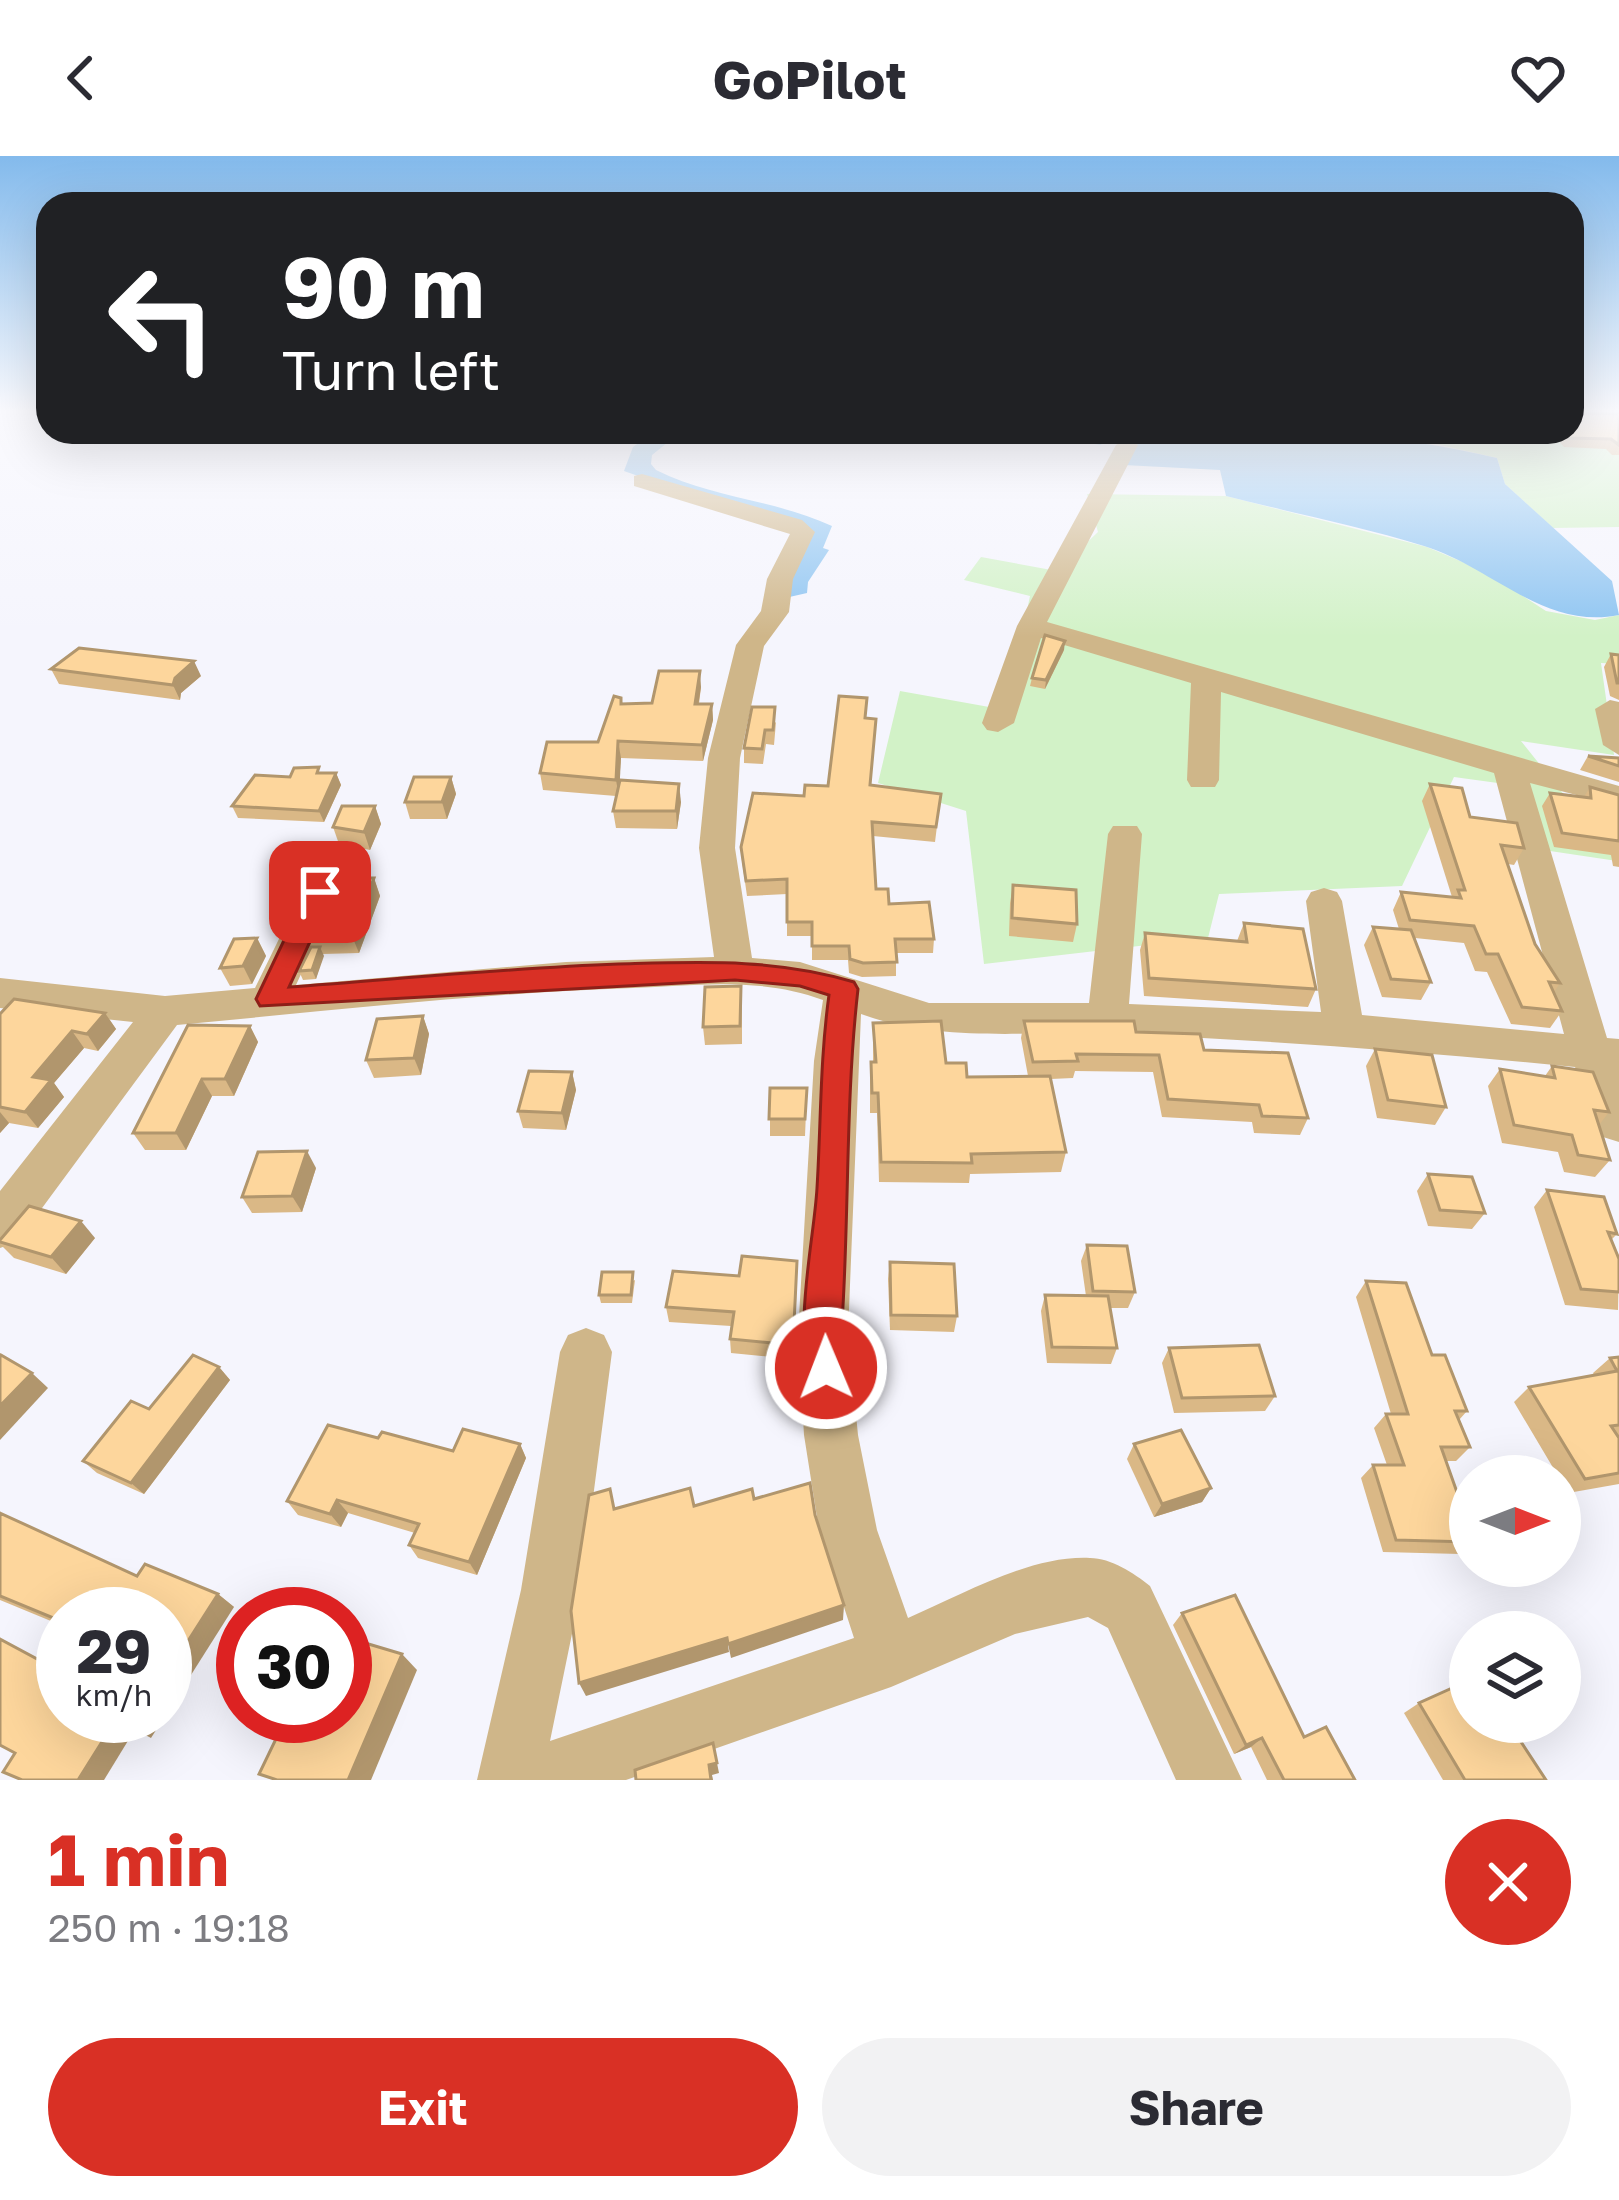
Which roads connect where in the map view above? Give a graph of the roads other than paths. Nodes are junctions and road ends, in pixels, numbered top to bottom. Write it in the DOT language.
graph roads {
  1 [pos="655,485"];
  2 [pos="1106,485"];
  3 [pos="1031,626"];
  4 [pos="1206,679"];
  5 [pos="998,723"];
  6 [pos="1509,767"];
  7 [pos="1203,780"];
  8 [pos="1619,796"];
  9 [pos="1125,834"];
  10 [pos="337,857"];
  11 [pos="1324,901"];
  12 [pos="735,970"];
  13 [pos="844,989"];
  14 [pos="0,993"];
  15 [pos="270,999"];
  16 [pos="164,1011"];
  17 [pos="1108,1018"];
  18 [pos="1344,1029"];
  19 [pos="1605,1054"];
  20 [pos="1619,1124"];
  21 [pos="0,1228"];
  22 [pos="586,1352"];
  23 [pos="891,1657"];
  24 [pos="510,1780"];
  25 [pos="533,1780"];
  26 [pos="1209,1780"];
  1 -- 12 [label="street"];
  2 -- 3 [label="street"];
  3 -- 4 [label="street"];
  3 -- 5 [label="street"];
  4 -- 6 [label="street"];
  4 -- 7 [label="street"];
  6 -- 8 [label="street"];
  6 -- 19 [label="street"];
  9 -- 17 [label="street"];
  10 -- 15 [label="street"];
  11 -- 18 [label="street"];
  12 -- 13 [label="street"];
  12 -- 15 [label="street"];
  13 -- 17 [label="street"];
  13 -- 23 [label="street"];
  14 -- 16 [label="street"];
  15 -- 16 [label="street"];
  16 -- 21 [label="street"];
  17 -- 18 [label="street"];
  18 -- 19 [label="street"];
  19 -- 20 [label="street"];
  22 -- 24 [label="street"];
  23 -- 25 [label="street"];
  23 -- 26 [label="street"];
}
